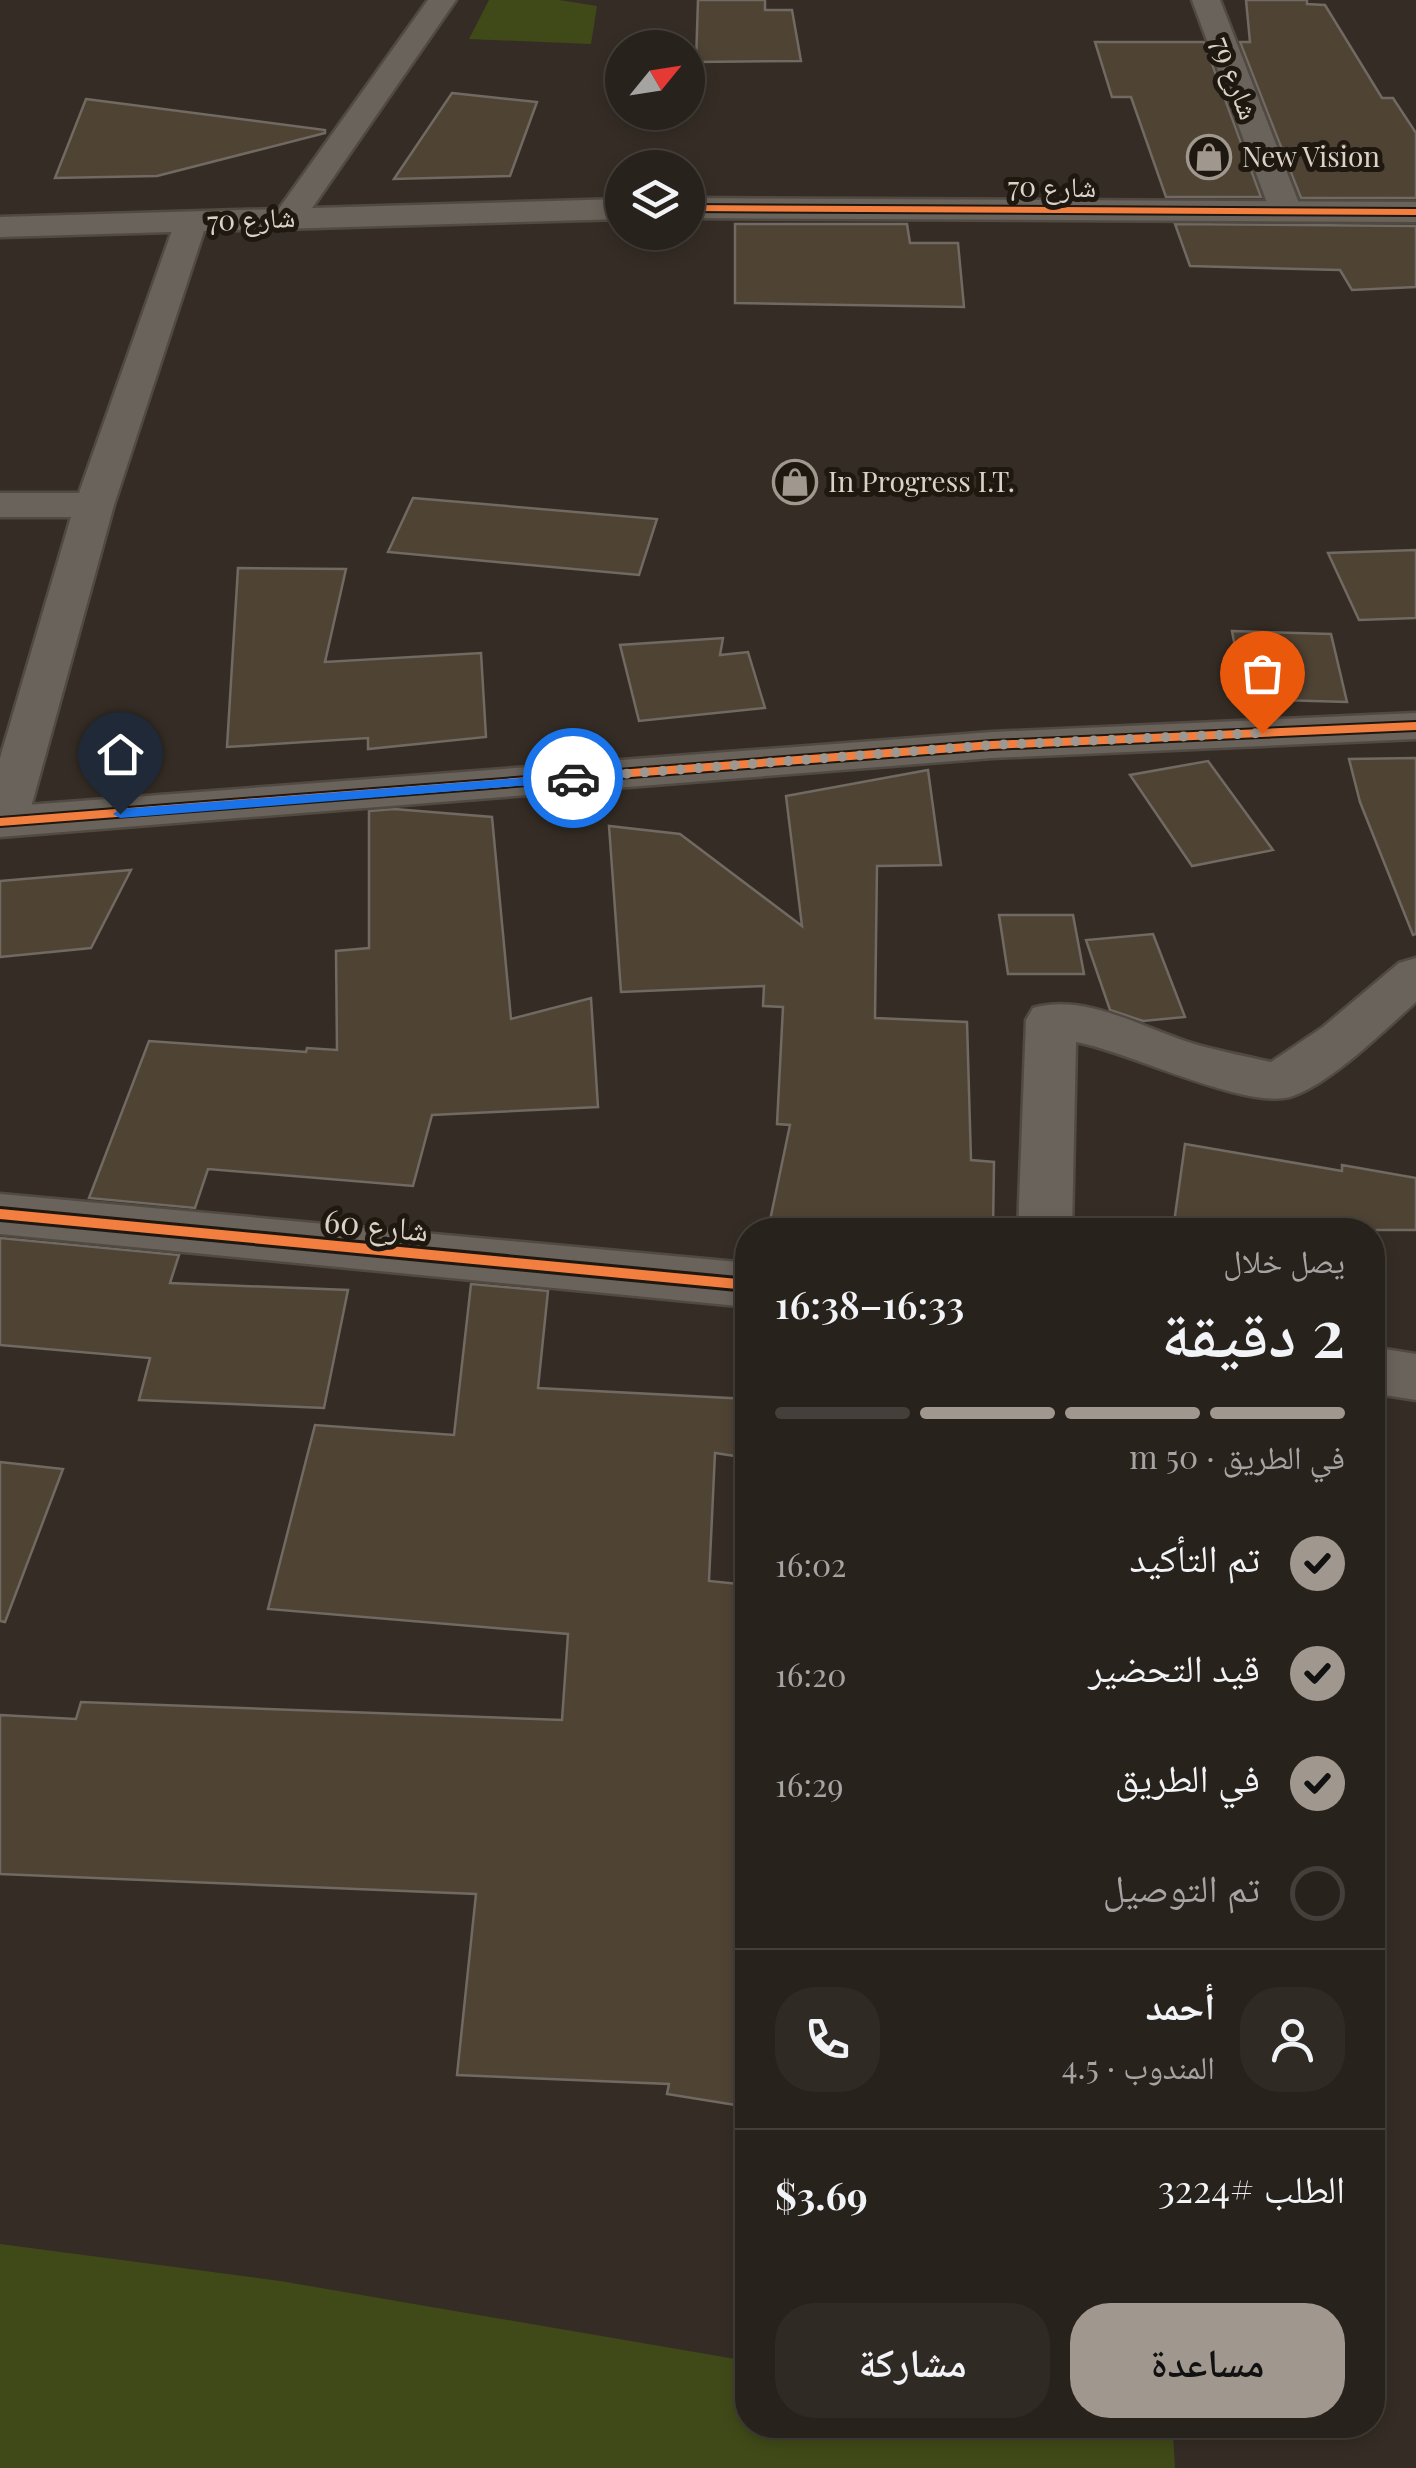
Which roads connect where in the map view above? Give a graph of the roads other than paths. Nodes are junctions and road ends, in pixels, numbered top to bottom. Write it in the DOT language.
graph roads {
  1 [pos="442,0"];
  2 [pos="1206,0"];
  3 [pos="605,208"];
  4 [pos="705,208"];
  5 [pos="1286,211"];
  6 [pos="1416,212"];
  7 [pos="289,217"];
  8 [pos="191,222"];
  9 [pos="0,227"];
  10 [pos="0,504"];
  11 [pos="94,505"];
  12 [pos="1416,726"];
  13 [pos="2,822"];
  14 [pos="1416,975"];
  15 [pos="0,1214"];
  16 [pos="1045,1218"];
  17 [pos="735,1284"];
  18 [pos="1385,1372"];
  19 [pos="1416,1377"];
  1 -- 7 [label="street"];
  2 -- 5 [label="street, شارع 79"];
  3 -- 7 [label="street, شارع 70"];
  4 -- 5 [label="street, شارع 70"];
  5 -- 6 [label="street, شارع 70"];
  7 -- 8 [label="street, شارع 70"];
  8 -- 9 [label="street, شارع 70"];
  8 -- 11 [label="street"];
  10 -- 11 [label="street"];
  11 -- 13 [label="street"];
  12 -- 13 [label="street"];
  14 -- 16 [label="street"];
  15 -- 17 [label="street, شارع 60"];
  18 -- 19 [label="street"];
}
